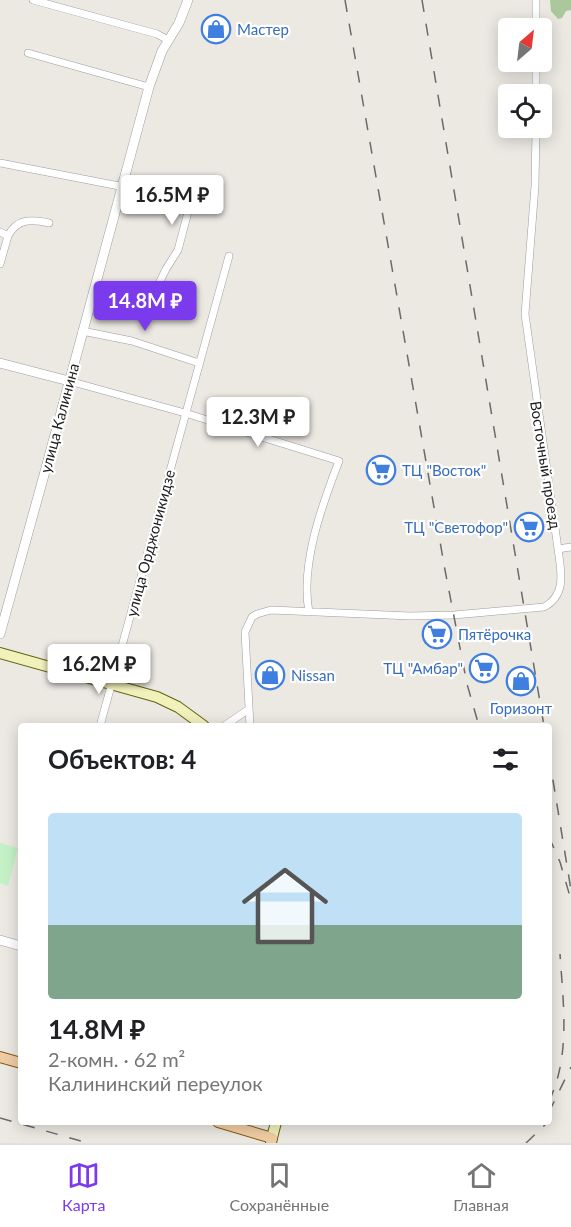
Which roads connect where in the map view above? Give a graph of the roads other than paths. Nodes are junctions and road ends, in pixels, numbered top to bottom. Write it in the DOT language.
graph roads {
  1 [pos="33,0"];
  2 [pos="188,0"];
  3 [pos="536,0"];
  4 [pos="536,18"];
  5 [pos="168,40"];
  6 [pos="28,53"];
  7 [pos="149,87"];
  8 [pos="536,138"];
  9 [pos="0,164"];
  10 [pos="122,186"];
  11 [pos="49,223"];
  12 [pos="0,232"];
  13 [pos="8,236"];
  14 [pos="229,256"];
  15 [pos="0,264"];
  16 [pos="136,302"];
  17 [pos="82,332"];
  18 [pos="0,363"];
  19 [pos="199,363"];
  20 [pos="69,381"];
  21 [pos="185,413"];
  22 [pos="571,547"];
  23 [pos="558,549"];
  24 [pos="309,612"];
  25 [pos="0,634"];
  26 [pos="0,653"];
  27 [pos="112,684"];
  28 [pos="249,709"];
  29 [pos="101,723"];
  30 [pos="200,723"];
  31 [pos="228,723"];
  32 [pos="250,723"];
  33 [pos="0,940"];
  34 [pos="18,945"];
  35 [pos="0,1057"];
  36 [pos="18,1062"];
  37 [pos="226,1125"];
  38 [pos="275,1125"];
  39 [pos="271,1141"];
  1 -- 5 [label="street"];
  2 -- 5 [label="street, улица Калинина"];
  3 -- 4 [label="street"];
  5 -- 7 [label="street, улица Калинина"];
  6 -- 7 [label="street"];
  7 -- 10 [label="street, улица Калинина"];
  8 -- 23 [label="street, Восточный проезд"];
  9 -- 10 [label="street"];
  10 -- 16 [label="street"];
  10 -- 17 [label="street, улица Калинина"];
  11 -- 13 [label="street"];
  12 -- 13 [label="street"];
  13 -- 15 [label="street"];
  14 -- 19 [label="street, улица Орджоникидзе"];
  17 -- 19 [label="street"];
  17 -- 20 [label="street, улица Калинина"];
  18 -- 20 [label="street"];
  19 -- 21 [label="street, улица Орджоникидзе"];
  20 -- 21 [label="street"];
  20 -- 25 [label="street, улица Калинина"];
  21 -- 24 [label="street"];
  21 -- 27 [label="street, улица Орджоникидзе"];
  22 -- 23 [label="street"];
  23 -- 24 [label="street, Восточный проезд"];
  24 -- 28 [label="street, Восточный проезд"];
  26 -- 27 [label="main road"];
  27 -- 29 [label="street, улица Орджоникидзе"];
  27 -- 30 [label="main road"];
  28 -- 31 [label="street"];
  28 -- 32 [label="street, Восточный проезд"];
  33 -- 34 [label="street"];
  35 -- 36 [label="main road"];
  37 -- 39 [label="main road"];
  38 -- 39 [label="main road"];
}
